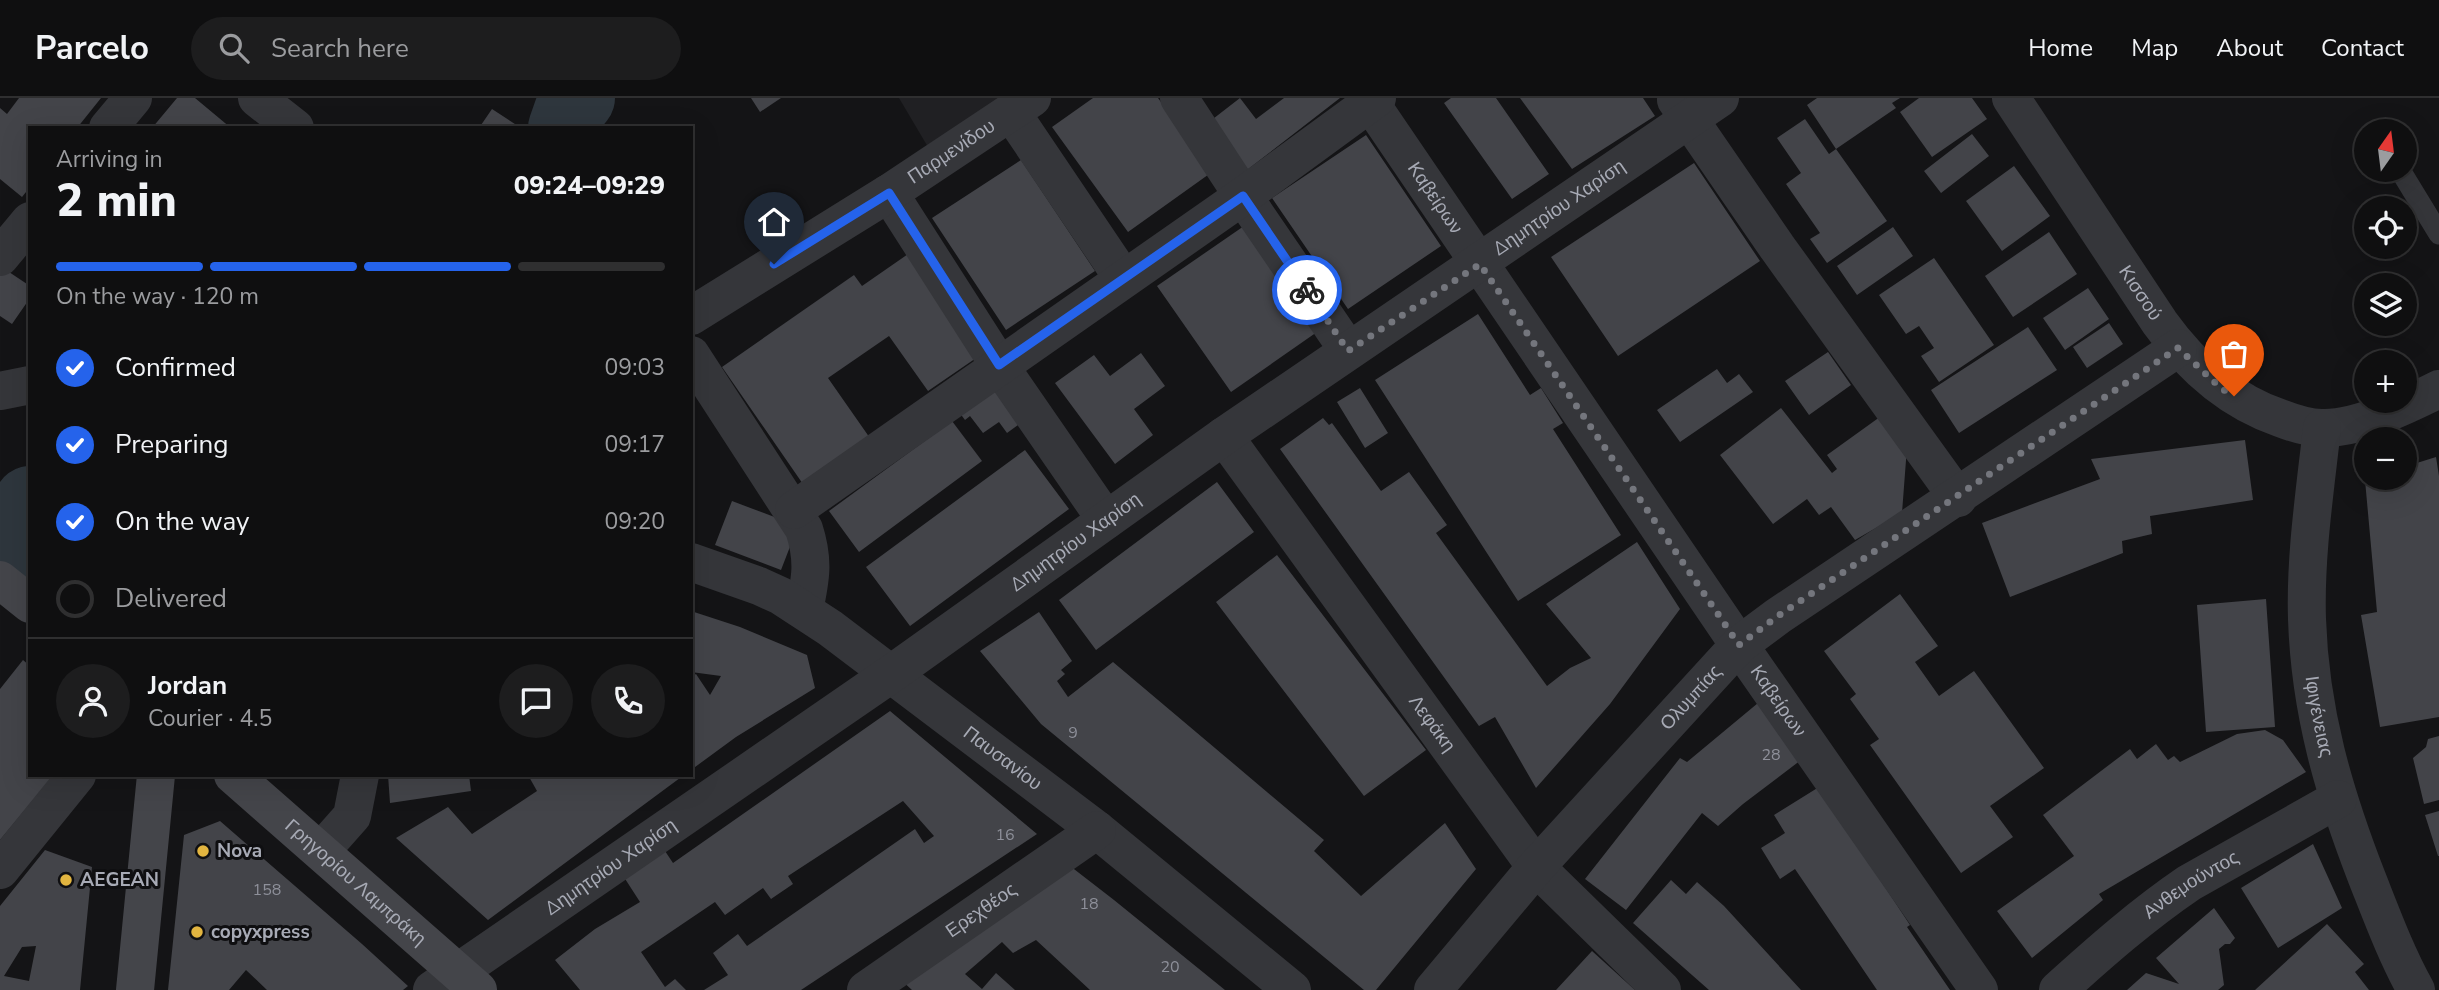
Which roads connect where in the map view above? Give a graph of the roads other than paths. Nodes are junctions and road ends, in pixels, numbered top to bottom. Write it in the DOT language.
graph roads {
  1 [pos="133,98"];
  2 [pos="257,98"];
  3 [pos="1179,98"];
  4 [pos="1720,98"];
  5 [pos="2011,98"];
  6 [pos="1371,100"];
  7 [pos="1021,105"];
  8 [pos="1682,109"];
  9 [pos="110,126"];
  10 [pos="292,126"];
  11 [pos="2407,182"];
  12 [pos="889,193"];
  13 [pos="1243,196"];
  14 [pos="2439,234"];
  15 [pos="1480,264"];
  16 [pos="1123,278"];
  17 [pos="693,315"];
  18 [pos="2178,348"];
  19 [pos="1348,351"];
  20 [pos="693,358"];
  21 [pos="999,365"];
  22 [pos="28,385"];
  23 [pos="2439,389"];
  24 [pos="0,391"];
  25 [pos="2322,428"];
  26 [pos="1224,436"];
  27 [pos="1958,498"];
  28 [pos="794,510"];
  29 [pos="1106,520"];
  30 [pos="693,563"];
  31 [pos="0,580"];
  32 [pos="28,602"];
  33 [pos="804,610"];
  34 [pos="1739,645"];
  35 [pos="891,674"];
  36 [pos="74,777"];
  37 [pos="156,777"];
  38 [pos="235,777"];
  39 [pos="359,777"];
  40 [pos="2338,799"];
  41 [pos="1097,830"];
  42 [pos="321,851"];
  43 [pos="1536,867"];
  44 [pos="0,870"];
  45 [pos="456,984"];
  46 [pos="873,988"];
  47 [pos="135,990"];
  48 [pos="1292,990"];
  49 [pos="1433,990"];
  50 [pos="1662,990"];
  51 [pos="1979,990"];
  52 [pos="2059,990"];
  53 [pos="2416,990"];
  1 -- 9 [label="street"];
  2 -- 10 [label="street"];
  3 -- 13 [label="street"];
  4 -- 8 [label="street, Δημητρίου Χαρίση"];
  5 -- 18 [label="street, Κισσού"];
  6 -- 13 [label="street"];
  6 -- 15 [label="street, Καβείρων"];
  7 -- 12 [label="street, Παρμενίδου"];
  7 -- 16 [label="street"];
  8 -- 15 [label="street, Δημητρίου Χαρίση"];
  8 -- 27 [label="street"];
  11 -- 14 [label="lane"];
  12 -- 17 [label="street, Παρμενίδου"];
  12 -- 21 [label="street"];
  13 -- 16 [label="street"];
  13 -- 19 [label="street"];
  15 -- 19 [label="street, Δημητρίου Χαρίση"];
  15 -- 34 [label="street, Καβείρων"];
  16 -- 21 [label="street"];
  18 -- 25 [label="street, Κισσού"];
  18 -- 27 [label="street, Ολυμπίας"];
  19 -- 26 [label="street, Δημητρίου Χαρίση"];
  20 -- 28 [label="street"];
  21 -- 28 [label="street"];
  21 -- 29 [label="street"];
  22 -- 24 [label="street"];
  23 -- 25 [label="street"];
  25 -- 40 [label="street, Ιφιγένειας"];
  26 -- 29 [label="street, Δημητρίου Χαρίση"];
  26 -- 43 [label="street, Λεφάκη"];
  27 -- 34 [label="street, Ολυμπίας"];
  28 -- 33 [label="street"];
  29 -- 35 [label="street, Δημητρίου Χαρίση"];
  30 -- 33 [label="street, Παυσανίου"];
  31 -- 32 [label="main road"];
  33 -- 35 [label="street, Παυσανίου"];
  34 -- 43 [label="street, Ολυμπίας"];
  34 -- 51 [label="street, Καβείρων"];
  35 -- 41 [label="street, Παυσανίου"];
  35 -- 45 [label="street, Δημητρίου Χαρίση"];
  36 -- 44 [label="street"];
  37 -- 47 [label="main road"];
  38 -- 42 [label="main road, Γρηγορίου Λαμπράκη"];
  39 -- 42 [label="street"];
  40 -- 52 [label="street, Ανθεμούντος"];
  40 -- 53 [label="street, Ιφιγένειας"];
  41 -- 46 [label="street, Ερεχθέος"];
  41 -- 48 [label="street, Παυσανίου"];
  42 -- 45 [label="main road, Γρηγορίου Λαμπράκη"];
  43 -- 49 [label="street, Ολυμπίας"];
  43 -- 50 [label="street, Λεφάκη"];
}
